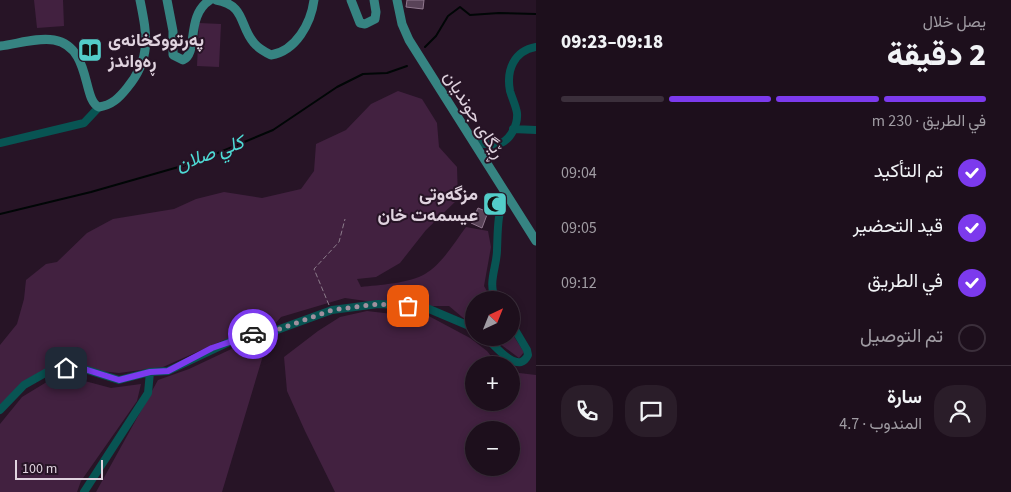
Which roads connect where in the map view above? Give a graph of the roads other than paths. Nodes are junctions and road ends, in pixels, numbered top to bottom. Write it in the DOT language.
graph roads {
  1 [pos="140,0"];
  2 [pos="167,0"];
  3 [pos="210,0"];
  4 [pos="216,0"];
  5 [pos="314,0"];
  6 [pos="351,0"];
  7 [pos="374,0"];
  8 [pos="397,0"];
  9 [pos="0,46"];
  10 [pos="536,48"];
  11 [pos="99,107"];
  12 [pos="514,129"];
  13 [pos="536,130"];
  14 [pos="0,143"];
  15 [pos="474,143"];
  16 [pos="505,195"];
  17 [pos="535,239"];
  18 [pos="492,291"];
  19 [pos="465,324"];
  20 [pos="520,338"];
  21 [pos="495,346"];
  22 [pos="150,372"];
  23 [pos="0,410"];
  24 [pos="84,492"];
  1 -- 11 [label="main road"];
  2 -- 3 [label="main road"];
  4 -- 5 [label="main road"];
  6 -- 7 [label="main road"];
  8 -- 15 [label="main road, ڕێگای جوندیان"];
  9 -- 11 [label="main road"];
  10 -- 12 [label="street"];
  11 -- 14 [label="street"];
  12 -- 13 [label="street"];
  12 -- 15 [label="street"];
  15 -- 16 [label="main road, ڕێگای جوندیان"];
  16 -- 17 [label="main road, ڕێگای جوندیان"];
  16 -- 18 [label="street"];
  19 -- 22 [label="street"];
  20 -- 21 [label="street"];
  22 -- 23 [label="street"];
  22 -- 24 [label="street"];
}
